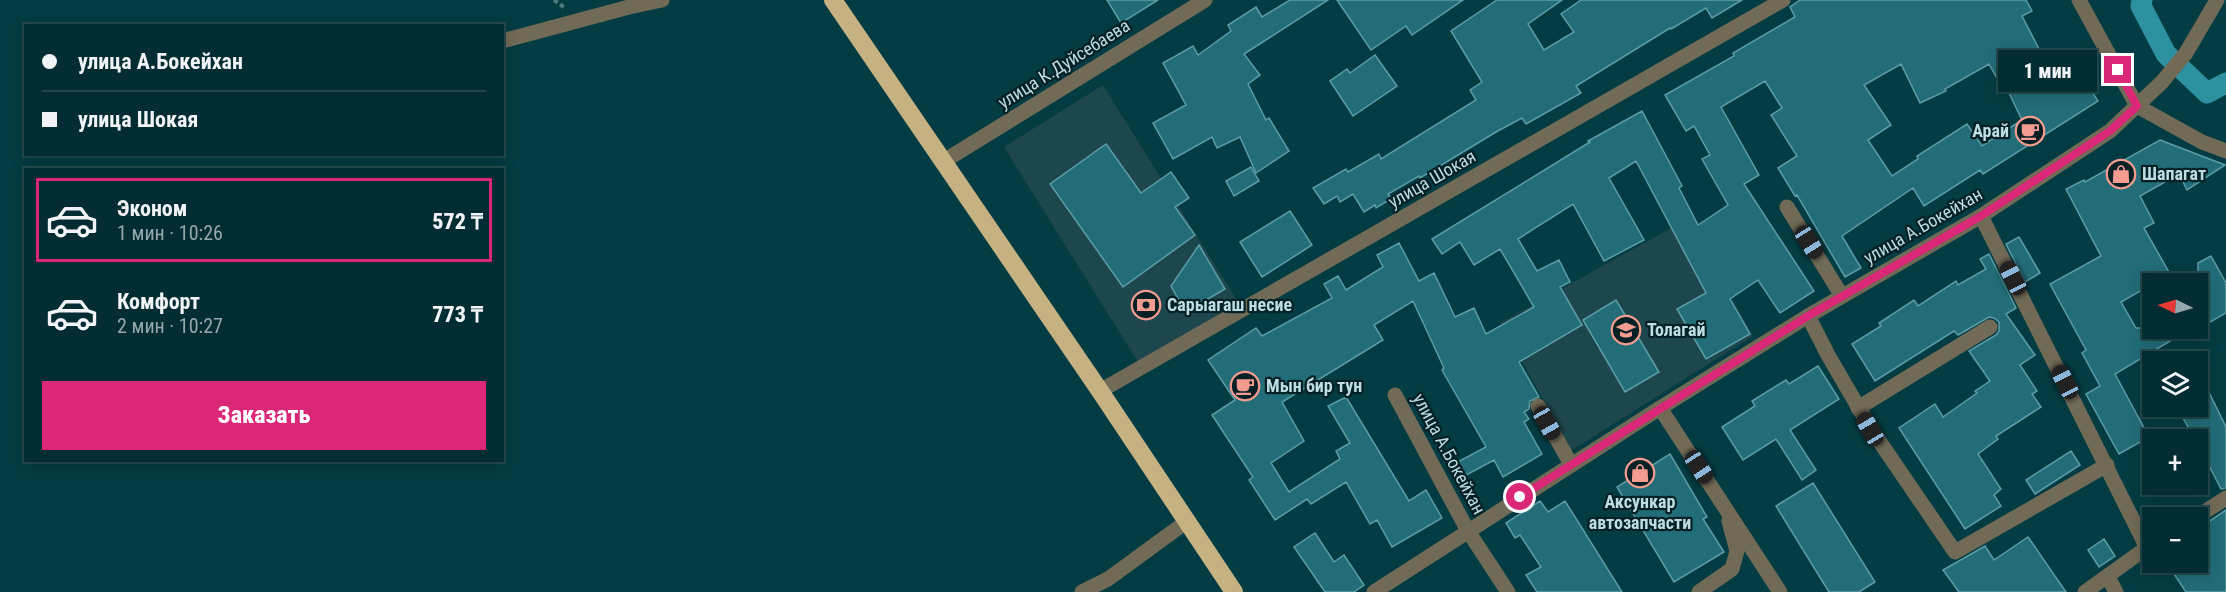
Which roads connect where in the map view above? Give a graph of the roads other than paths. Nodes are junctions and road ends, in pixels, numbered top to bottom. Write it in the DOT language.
graph roads {
  1 [pos="662,0"];
  2 [pos="833,0"];
  3 [pos="1205,0"];
  4 [pos="1783,0"];
  5 [pos="2079,0"];
  6 [pos="2217,0"];
  7 [pos="504,40"];
  8 [pos="2137,106"];
  9 [pos="2226,151"];
  10 [pos="944,161"];
  11 [pos="1787,207"];
  12 [pos="1981,216"];
  13 [pos="1842,296"];
  14 [pos="1808,316"];
  15 [pos="1990,327"];
  16 [pos="1100,392"];
  17 [pos="1395,395"];
  18 [pos="1538,406"];
  19 [pos="1660,408"];
  20 [pos="1858,408"];
  21 [pos="1571,464"];
  22 [pos="2107,465"];
  23 [pos="2226,498"];
  24 [pos="1725,507"];
  25 [pos="2208,510"];
  26 [pos="1186,522"];
  27 [pos="1468,531"];
  28 [pos="2142,531"];
  29 [pos="2142,552"];
  30 [pos="2108,578"];
  31 [pos="1082,592"];
  32 [pos="1234,592"];
  33 [pos="1374,592"];
  34 [pos="1508,592"];
  35 [pos="1699,592"];
  36 [pos="1780,592"];
  37 [pos="2085,592"];
  38 [pos="2116,592"];
  1 -- 7 [label="street"];
  2 -- 10 [label="highway"];
  3 -- 10 [label="street, улица К.Дуйсебаева"];
  4 -- 16 [label="street, улица Шокая"];
  5 -- 8 [label="street"];
  6 -- 8 [label="street, улица А.Бокейхан"];
  8 -- 9 [label="street"];
  8 -- 12 [label="street, улица А.Бокейхан"];
  10 -- 16 [label="highway"];
  11 -- 13 [label="street"];
  12 -- 13 [label="street, улица А.Бокейхан"];
  12 -- 22 [label="street"];
  13 -- 14 [label="street, улица А.Бокейхан"];
  14 -- 19 [label="street, улица А.Бокейхан"];
  14 -- 20 [label="street"];
  15 -- 20 [label="street"];
  16 -- 26 [label="highway"];
  17 -- 27 [label="street, улица А.Бокейхан"];
  18 -- 21 [label="street"];
  19 -- 21 [label="street, улица А.Бокейхан"];
  19 -- 24 [label="street"];
  20 -- 22 [label="street"];
  21 -- 27 [label="street, улица А.Бокейхан"];
  22 -- 28 [label="street"];
  23 -- 25 [label="street"];
  24 -- 35 [label="street"];
  24 -- 36 [label="street"];
  26 -- 31 [label="street"];
  26 -- 32 [label="highway"];
  27 -- 33 [label="street, улица А.Бокейхан"];
  27 -- 34 [label="street, улица А.Бокейхан"];
  29 -- 30 [label="street"];
  30 -- 37 [label="street"];
  30 -- 38 [label="street"];
}
